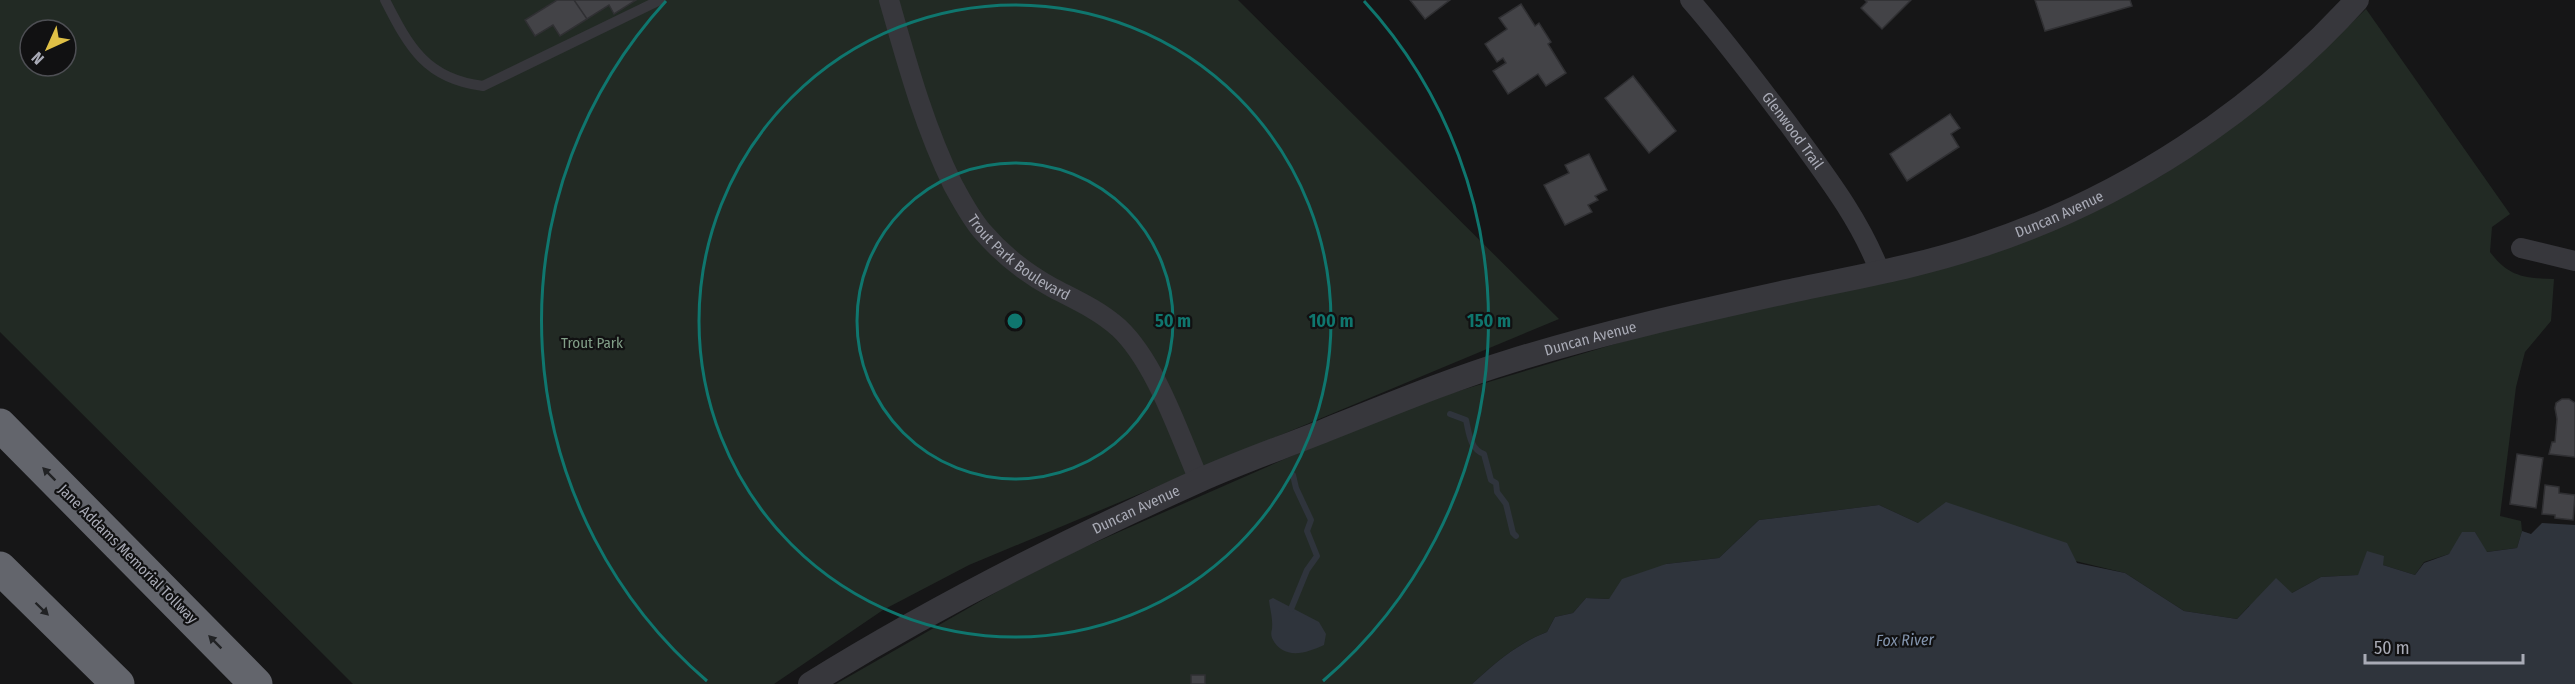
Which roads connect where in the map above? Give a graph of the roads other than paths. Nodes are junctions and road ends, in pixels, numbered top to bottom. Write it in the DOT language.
graph roads {
  1 [pos="385,0"];
  2 [pos="660,0"];
  3 [pos="889,0"];
  4 [pos="1690,0"];
  5 [pos="2357,0"];
  6 [pos="2521,248"];
  7 [pos="2575,261"];
  8 [pos="1880,272"];
  9 [pos="0,425"];
  10 [pos="1200,480"];
  11 [pos="0,568"];
  12 [pos="118,684"];
  13 [pos="256,684"];
  14 [pos="810,684"];
  1 -- 2 [label="lane"];
  3 -- 10 [label="street, Trout Park Boulevard"];
  4 -- 8 [label="street, Glenwood Trail"];
  5 -- 8 [label="street, Duncan Avenue"];
  6 -- 7 [label="street"];
  8 -- 10 [label="street, Duncan Avenue"];
  13 -- 9 [label="highway, Jane Addams Memorial Tollway, one-way"];
  10 -- 14 [label="street, Duncan Avenue"];
  11 -- 12 [label="highway, one-way"];
}
